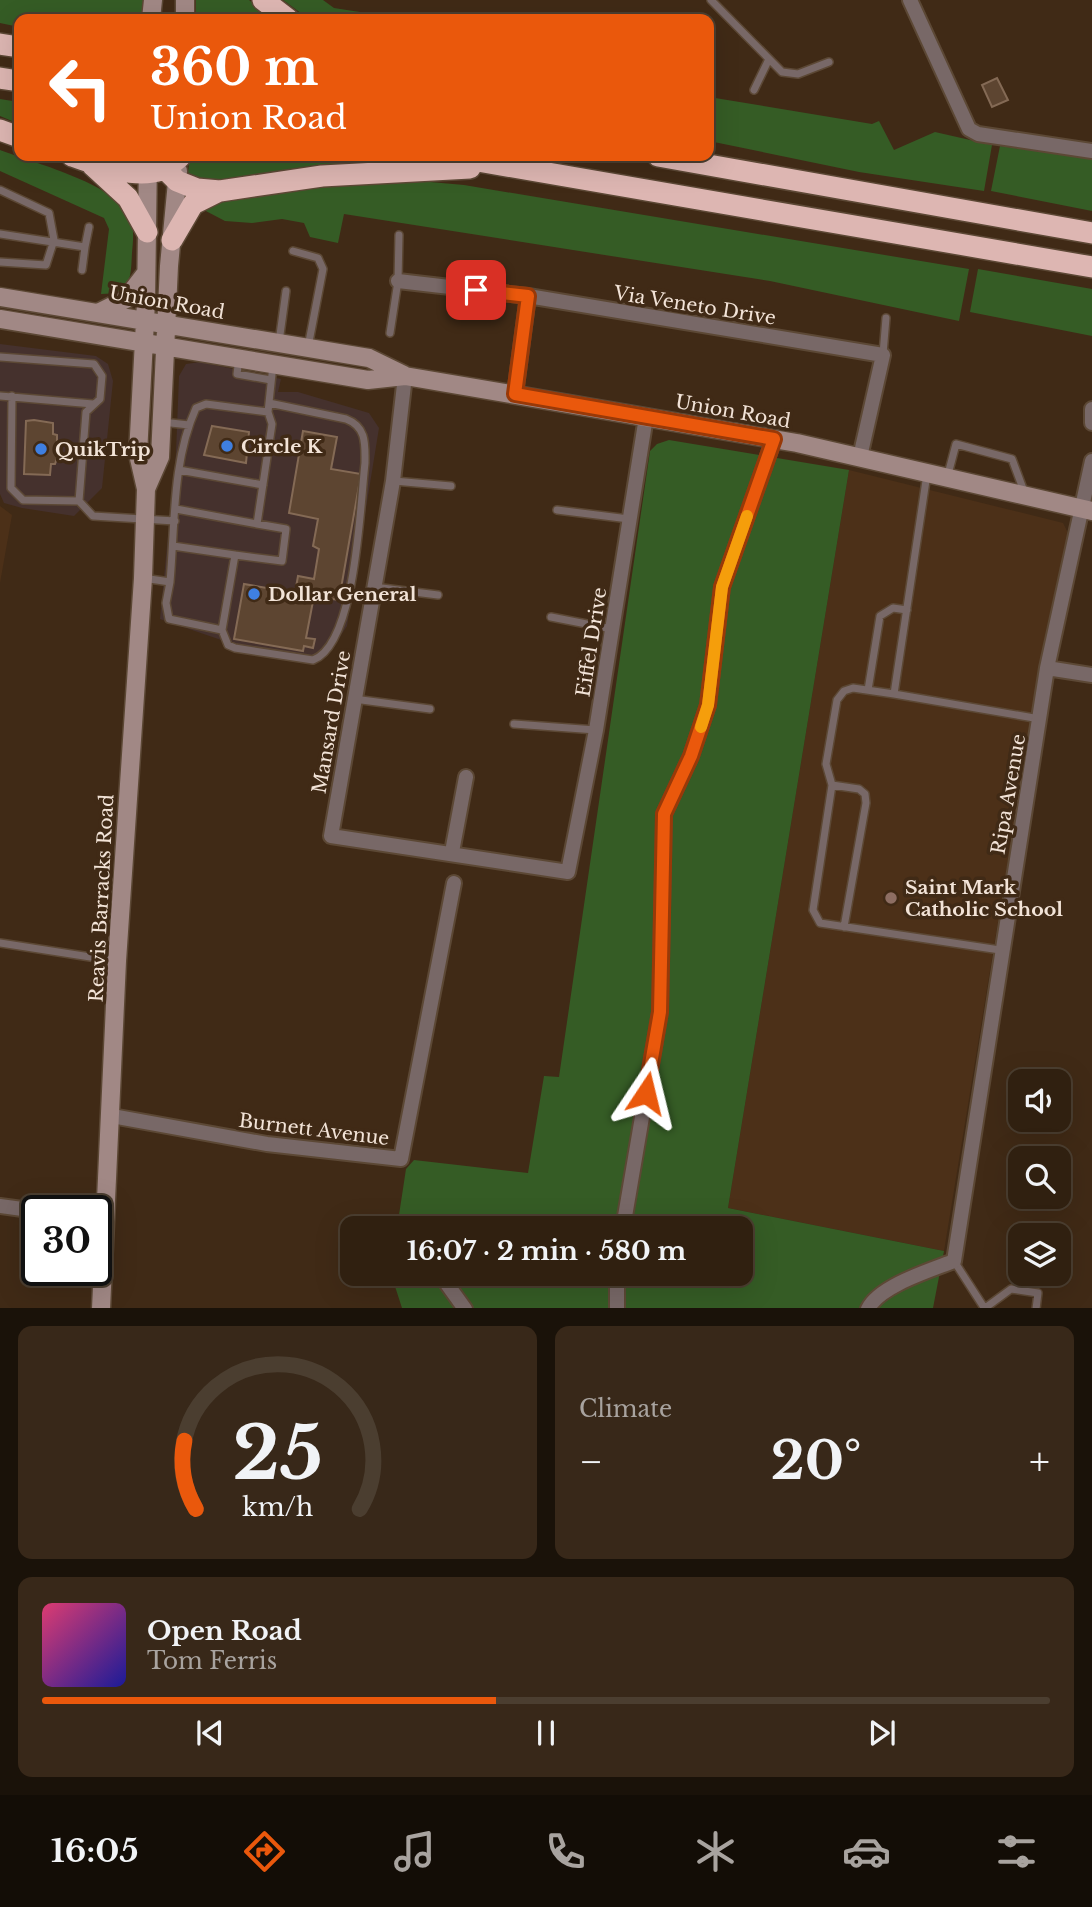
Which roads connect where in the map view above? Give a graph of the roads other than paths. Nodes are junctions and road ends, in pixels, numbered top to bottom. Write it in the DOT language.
graph roads {
  1 [pos="263,0"];
  2 [pos="711,0"];
  3 [pos="910,0"];
  4 [pos="281,14"];
  5 [pos="769,59"];
  6 [pos="829,62"];
  7 [pos="754,90"];
  8 [pos="1092,151"];
  9 [pos="82,161"];
  10 [pos="114,161"];
  11 [pos="480,161"];
  12 [pos="686,161"];
  13 [pos="164,164"];
  14 [pos="511,166"];
  15 [pos="0,190"];
  16 [pos="220,191"];
  17 [pos="89,228"];
  18 [pos="147,232"];
  19 [pos="1092,233"];
  20 [pos="0,234"];
  21 [pos="399,235"];
  22 [pos="54,240"];
  23 [pos="172,240"];
  24 [pos="85,247"];
  25 [pos="293,251"];
  26 [pos="0,262"];
  27 [pos="1092,267"];
  28 [pos="82,270"];
  29 [pos="146,273"];
  30 [pos="398,281"];
  31 [pos="286,291"];
  32 [pos="0,296"];
  33 [pos="528,296"];
  34 [pos="100,312"];
  35 [pos="886,317"];
  36 [pos="0,319"];
  37 [pos="145,319"];
  38 [pos="168,323"];
  39 [pos="390,333"];
  40 [pos="144,342"];
  41 [pos="279,342"];
  42 [pos="166,346"];
  43 [pos="308,348"];
  44 [pos="883,355"];
  45 [pos="0,357"];
  46 [pos="272,372"];
  47 [pos="405,376"];
  48 [pos="515,394"];
  49 [pos="0,396"];
  50 [pos="12,396"];
  51 [pos="269,403"];
  52 [pos="93,404"];
  53 [pos="1092,409"];
  54 [pos="268,412"];
  55 [pos="646,417"];
  56 [pos="162,422"];
  57 [pos="1092,423"];
  58 [pos="189,425"];
  59 [pos="774,439"];
  60 [pos="860,457"];
  61 [pos="1092,461"];
  62 [pos="179,470"];
  63 [pos="928,473"];
  64 [pos="947,478"];
  65 [pos="393,481"];
  66 [pos="263,485"];
  67 [pos="451,486"];
  68 [pos="146,489"];
  69 [pos="1026,498"];
  70 [pos="79,501"];
  71 [pos="176,509"];
  72 [pos="557,510"];
  73 [pos="1087,511"];
  74 [pos="629,519"];
  75 [pos="145,521"];
  76 [pos="175,521"];
  77 [pos="257,524"];
  78 [pos="173,546"];
  79 [pos="235,555"];
  80 [pos="143,578"];
  81 [pos="170,582"];
  82 [pos="374,587"];
  83 [pos="438,595"];
  84 [pos="907,610"];
  85 [pos="551,617"];
  86 [pos="612,629"];
  87 [pos="222,630"];
  88 [pos="1047,668"];
  89 [pos="1092,675"];
  90 [pos="868,690"];
  91 [pos="894,694"];
  92 [pos="354,699"];
  93 [pos="430,709"];
  94 [pos="1041,719"];
  95 [pos="514,724"];
  96 [pos="596,730"];
  97 [pos="466,776"];
  98 [pos="832,785"];
  99 [pos="452,852"];
  100 [pos="568,872"];
  101 [pos="454,883"];
  102 [pos="844,927"];
  103 [pos="0,943"];
  104 [pos="1000,950"];
  105 [pos="117,961"];
  106 [pos="112,1115"];
  107 [pos="104,1195"];
  108 [pos="0,1206"];
  109 [pos="21,1209"];
  110 [pos="625,1216"];
  111 [pos="954,1261"];
  112 [pos="101,1286"];
  113 [pos="448,1286"];
  114 [pos="617,1286"];
  115 [pos="101,1308"];
  116 [pos="465,1308"];
  117 [pos="617,1308"];
  118 [pos="868,1308"];
  119 [pos="985,1308"];
  120 [pos="1036,1308"];
  1 -- 4 [label="highway"];
  2 -- 5 [label="lane"];
  3 -- 8 [label="street"];
  5 -- 6 [label="lane"];
  5 -- 7 [label="lane"];
  9 -- 18 [label="highway"];
  10 -- 13 [label="highway"];
  11 -- 14 [label="highway"];
  12 -- 19 [label="highway"];
  13 -- 16 [label="highway"];
  13 -- 18 [label="main road, Reavis Barracks Road"];
  13 -- 23 [label="main road, Reavis Barracks Road"];
  14 -- 16 [label="highway"];
  14 -- 27 [label="highway"];
  15 -- 22 [label="lane"];
  16 -- 23 [label="highway"];
  17 -- 24 [label="lane"];
  18 -- 29 [label="main road, Reavis Barracks Road"];
  20 -- 22 [label="lane"];
  21 -- 30 [label="lane"];
  22 -- 24 [label="lane"];
  22 -- 26 [label="lane"];
  23 -- 38 [label="main road, Reavis Barracks Road"];
  24 -- 28 [label="lane"];
  25 -- 43 [label="lane"];
  29 -- 34 [label="main road"];
  29 -- 37 [label="main road, Reavis Barracks Road"];
  30 -- 33 [label="street, Via Veneto Drive"];
  30 -- 39 [label="lane"];
  31 -- 41 [label="lane"];
  32 -- 34 [label="main road, Union Road"];
  33 -- 44 [label="street, Via Veneto Drive"];
  33 -- 48 [label="street"];
  34 -- 37 [label="main road, Union Road"];
  35 -- 44 [label="lane"];
  36 -- 40 [label="main road, Union Road"];
  37 -- 38 [label="main road, Union Road"];
  37 -- 40 [label="main road, Reavis Barracks Road"];
  38 -- 41 [label="main road, Union Road"];
  38 -- 42 [label="main road, Reavis Barracks Road"];
  40 -- 42 [label="main road, Union Road"];
  40 -- 68 [label="main road, Reavis Barracks Road"];
  41 -- 43 [label="main road, Union Road"];
  42 -- 46 [label="main road, Union Road"];
  42 -- 56 [label="main road, Reavis Barracks Road"];
  43 -- 47 [label="main road, Union Road"];
  44 -- 60 [label="street"];
  45 -- 52 [label="lane"];
  46 -- 47 [label="main road, Union Road"];
  46 -- 51 [label="lane"];
  47 -- 48 [label="main road, Union Road"];
  47 -- 65 [label="street, Mansard Drive"];
  48 -- 55 [label="main road, Union Road"];
  49 -- 50 [label="lane"];
  50 -- 52 [label="lane"];
  50 -- 70 [label="lane"];
  51 -- 54 [label="lane"];
  51 -- 87 [label="lane"];
  52 -- 70 [label="lane"];
  53 -- 57 [label="street"];
  54 -- 58 [label="lane"];
  54 -- 66 [label="lane"];
  55 -- 59 [label="main road, Union Road"];
  55 -- 74 [label="street, Eiffel Drive"];
  56 -- 58 [label="lane"];
  56 -- 68 [label="main road, Reavis Barracks Road"];
  58 -- 62 [label="lane"];
  59 -- 60 [label="main road, Union Road"];
  59 -- 110 [label="street"];
  60 -- 63 [label="main road, Union Road"];
  61 -- 73 [label="street, Ripa Avenue"];
  62 -- 66 [label="lane"];
  62 -- 71 [label="lane"];
  63 -- 64 [label="main road, Union Road"];
  63 -- 84 [label="lane"];
  64 -- 69 [label="main road, Union Road"];
  64 -- 69 [label="lane"];
  65 -- 67 [label="lane"];
  65 -- 82 [label="street, Mansard Drive"];
  66 -- 77 [label="lane"];
  68 -- 75 [label="main road, Reavis Barracks Road"];
  69 -- 73 [label="main road, Union Road"];
  70 -- 75 [label="lane"];
  71 -- 76 [label="lane"];
  71 -- 77 [label="lane"];
  72 -- 74 [label="lane"];
  73 -- 88 [label="street, Ripa Avenue"];
  74 -- 86 [label="street, Eiffel Drive"];
  75 -- 76 [label="lane"];
  75 -- 80 [label="main road, Reavis Barracks Road"];
  76 -- 78 [label="lane"];
  77 -- 79 [label="lane"];
  78 -- 79 [label="lane"];
  78 -- 81 [label="lane"];
  79 -- 87 [label="lane"];
  80 -- 81 [label="lane"];
  80 -- 105 [label="main road, Reavis Barracks Road"];
  81 -- 87 [label="lane"];
  82 -- 83 [label="lane"];
  82 -- 92 [label="street, Mansard Drive"];
  84 -- 90 [label="lane"];
  84 -- 91 [label="lane"];
  85 -- 86 [label="lane"];
  86 -- 96 [label="street, Eiffel Drive"];
  88 -- 89 [label="street"];
  88 -- 94 [label="street, Ripa Avenue"];
  90 -- 91 [label="lane"];
  90 -- 98 [label="lane"];
  91 -- 94 [label="lane"];
  92 -- 93 [label="lane"];
  92 -- 99 [label="street, Mansard Drive"];
  94 -- 104 [label="street, Ripa Avenue"];
  95 -- 96 [label="lane"];
  96 -- 100 [label="street, Eiffel Drive"];
  97 -- 99 [label="street"];
  98 -- 102 [label="lane"];
  98 -- 102 [label="lane"];
  99 -- 100 [label="street, Mansard Drive"];
  101 -- 106 [label="street, Burnett Avenue"];
  102 -- 104 [label="lane"];
  103 -- 105 [label="lane"];
  104 -- 111 [label="street, Ripa Avenue"];
  105 -- 106 [label="main road, Reavis Barracks Road"];
  106 -- 107 [label="main road, Reavis Barracks Road"];
  108 -- 109 [label="street"];
  111 -- 118 [label="street"];
  111 -- 119 [label="lane"];
  112 -- 115 [label="main road, Reavis Barracks Road"];
  113 -- 116 [label="street"];
  114 -- 117 [label="street"];
  119 -- 120 [label="lane"];
}
